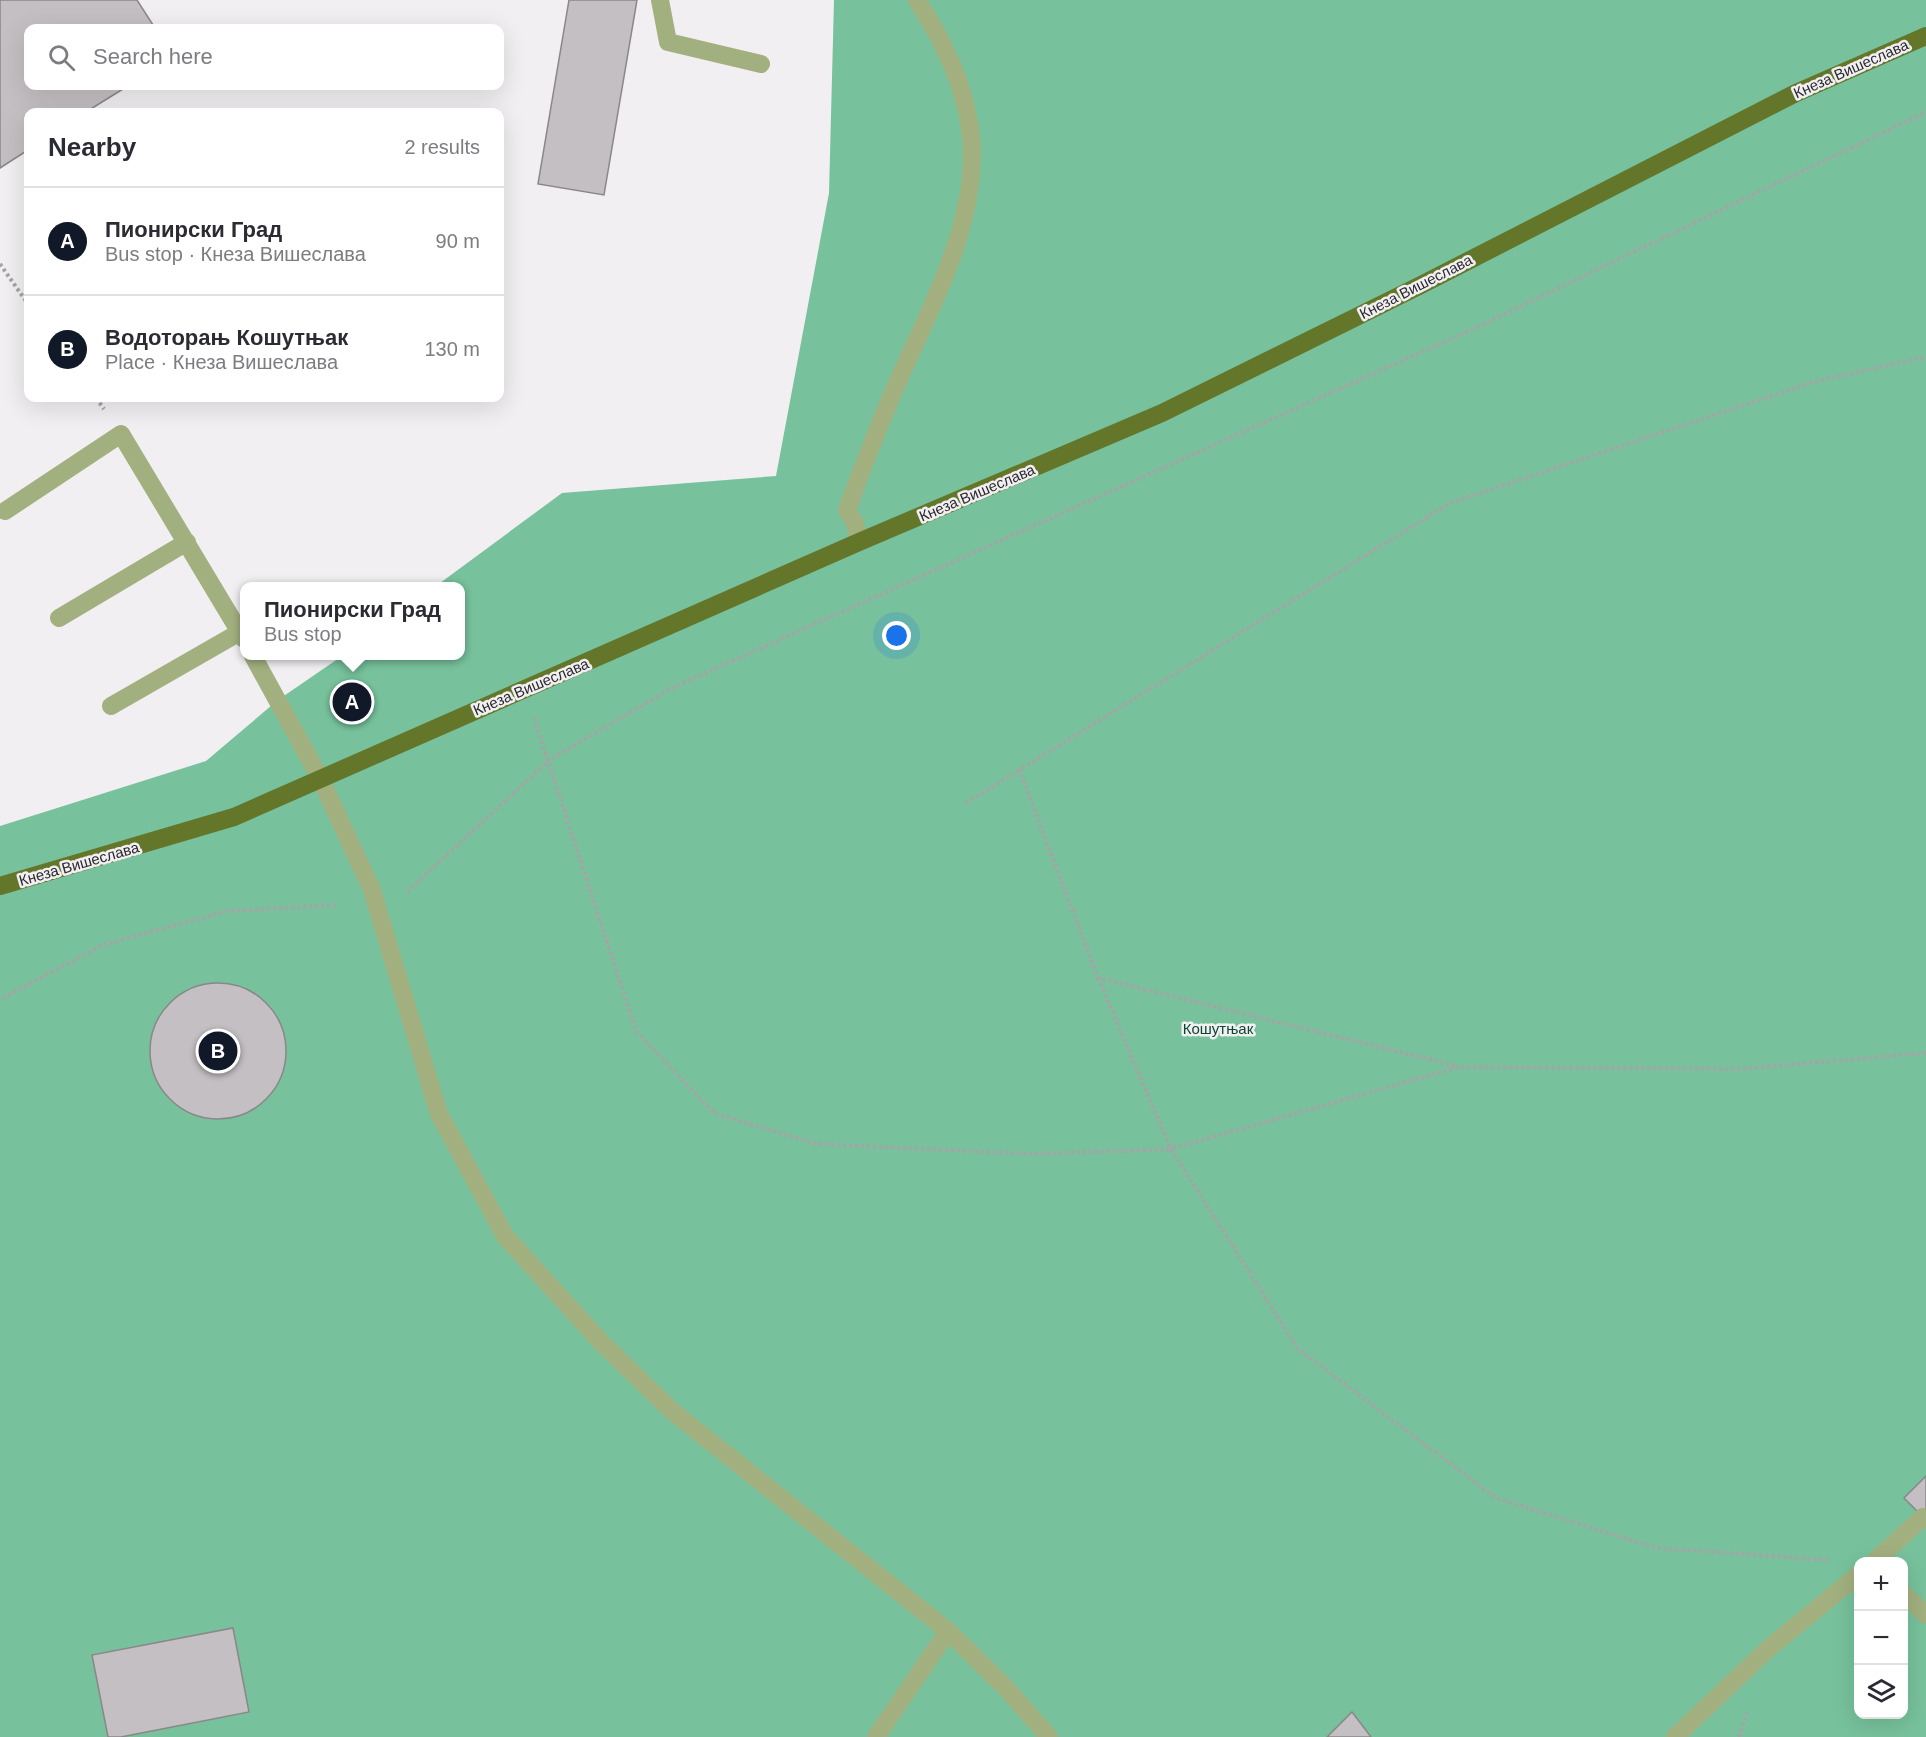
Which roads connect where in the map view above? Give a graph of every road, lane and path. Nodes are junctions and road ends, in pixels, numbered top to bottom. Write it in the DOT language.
graph roads {
  1 [pos="660,0"];
  2 [pos="917,0"];
  3 [pos="1926,36"];
  4 [pos="761,64"];
  5 [pos="1926,112"];
  6 [pos="0,264"];
  7 [pos="24,298"];
  8 [pos="1926,357"];
  9 [pos="5,511"];
  10 [pos="187,542"];
  11 [pos="859,542"];
  12 [pos="60,618"];
  13 [pos="240,632"];
  14 [pos="240,636"];
  15 [pos="255,660"];
  16 [pos="111,706"];
  17 [pos="532,714"];
  18 [pos="549,760"];
  19 [pos="1019,769"];
  20 [pos="320,778"];
  21 [pos="966,803"];
  22 [pos="0,886"];
  23 [pos="407,892"];
  24 [pos="337,905"];
  25 [pos="1098,978"];
  26 [pos="3,998"];
  27 [pos="1926,1053"];
  28 [pos="1459,1067"];
  29 [pos="1171,1149"];
  30 [pos="1923,1517"];
  31 [pos="1879,1557"];
  32 [pos="1835,1561"];
  33 [pos="1854,1578"];
  34 [pos="1908,1598"];
  35 [pos="1926,1616"];
  36 [pos="948,1631"];
  37 [pos="876,1737"];
  38 [pos="1049,1737"];
  39 [pos="1675,1737"];
  1 -- 4 [label="street"];
  2 -- 11 [label="street"];
  3 -- 11 [label="main road, Кнеза Вишеслава"];
  5 -- 18 [label="path"];
  6 -- 7 [label="path"];
  8 -- 19 [label="path"];
  9 -- 10 [label="street"];
  10 -- 12 [label="street"];
  10 -- 13 [label="street"];
  11 -- 20 [label="main road, Кнеза Вишеслава"];
  14 -- 16 [label="street"];
  15 -- 20 [label="street"];
  17 -- 18 [label="path"];
  18 -- 23 [label="path"];
  18 -- 29 [label="path"];
  19 -- 21 [label="path"];
  19 -- 25 [label="path"];
  20 -- 22 [label="main road, Кнеза Вишеслава"];
  20 -- 36 [label="street"];
  24 -- 26 [label="path"];
  25 -- 28 [label="path"];
  25 -- 29 [label="path"];
  27 -- 28 [label="path"];
  28 -- 29 [label="path"];
  29 -- 32 [label="path"];
  30 -- 31 [label="street"];
  33 -- 39 [label="street"];
  34 -- 35 [label="street"];
  36 -- 37 [label="street"];
  36 -- 38 [label="street"];
}
